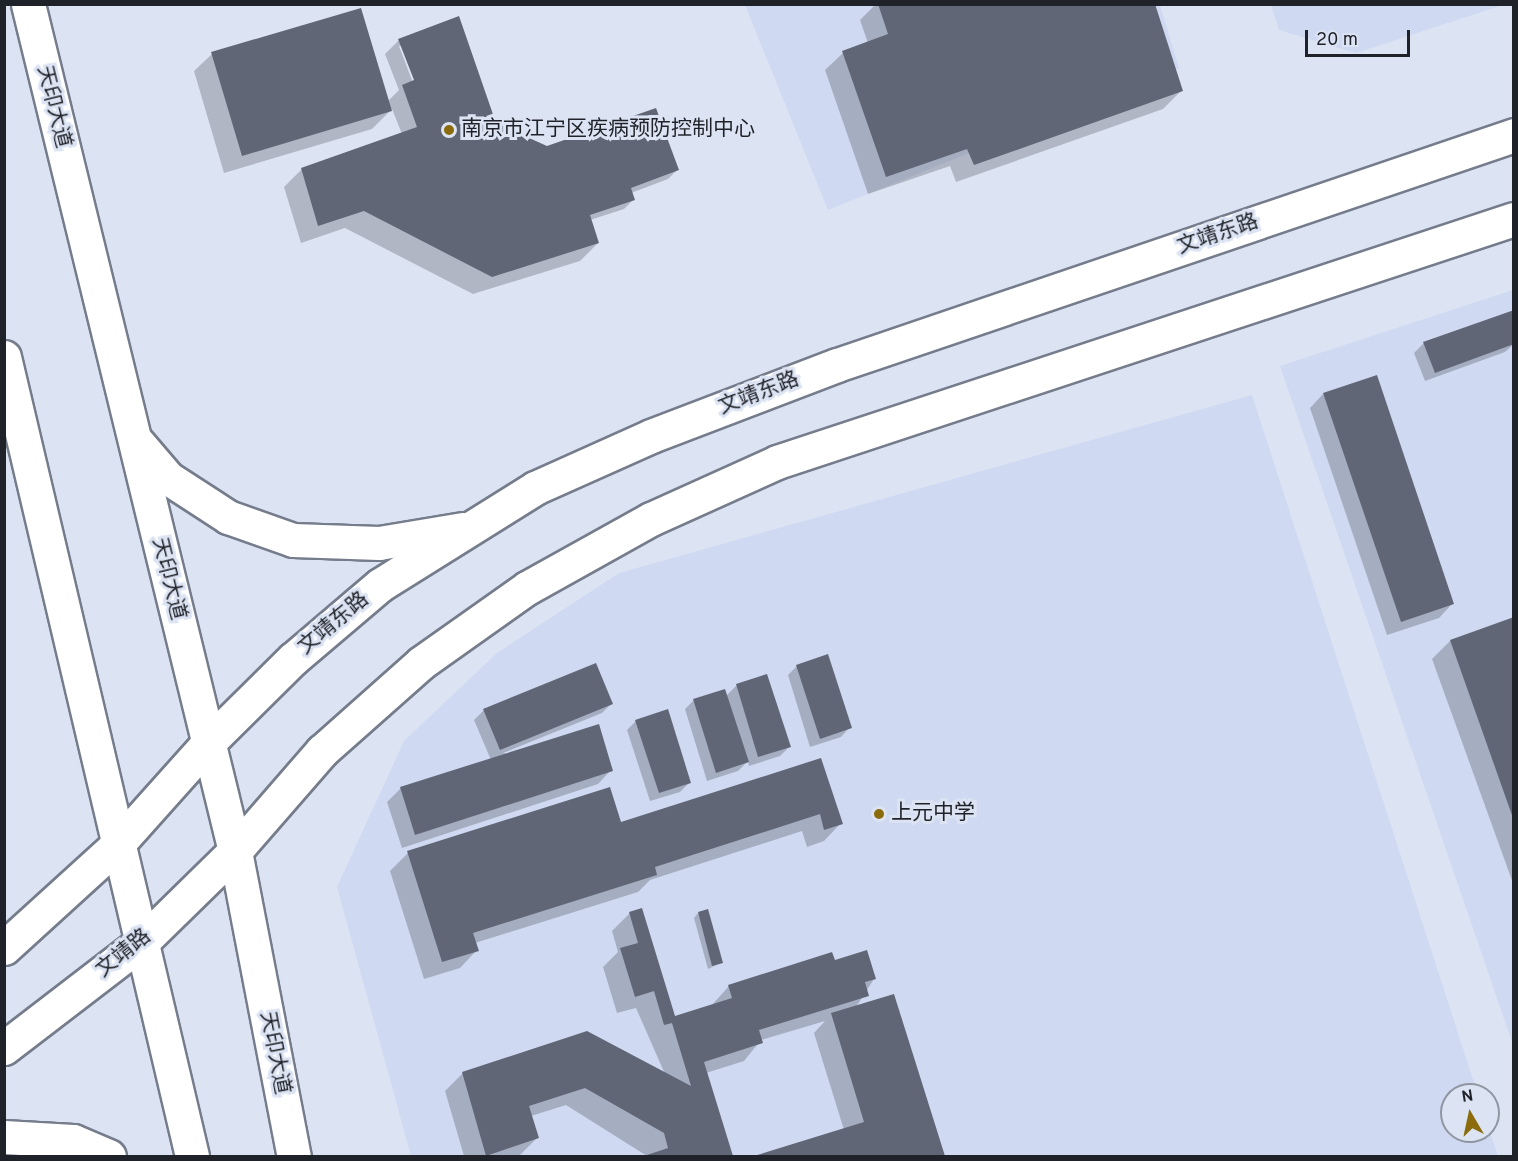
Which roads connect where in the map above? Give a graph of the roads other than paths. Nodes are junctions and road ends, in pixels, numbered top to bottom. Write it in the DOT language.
graph roads {
  1 [pos="28,4"];
  2 [pos="1514,135"];
  3 [pos="1514,219"];
  4 [pos="4,357"];
  5 [pos="133,436"];
  6 [pos="463,529"];
  7 [pos="208,743"];
  8 [pos="116,846"];
  9 [pos="235,851"];
  10 [pos="141,943"];
  11 [pos="4,948"];
  12 [pos="4,1048"];
  13 [pos="4,1137"];
  14 [pos="109,1156"];
  15 [pos="192,1156"];
  16 [pos="294,1156"];
  1 -- 5 [label="main road, 天印大道"];
  2 -- 6 [label="main road, 文靖东路"];
  3 -- 9 [label="main road"];
  4 -- 8 [label="main road"];
  5 -- 6 [label="main road"];
  5 -- 7 [label="main road, 天印大道"];
  6 -- 7 [label="main road, 文靖东路"];
  7 -- 8 [label="main road, 文靖东路"];
  7 -- 9 [label="main road, 天印大道"];
  8 -- 10 [label="main road"];
  8 -- 11 [label="main road"];
  9 -- 10 [label="main road, 文靖路"];
  9 -- 16 [label="main road, 天印大道"];
  10 -- 12 [label="main road, 文靖路"];
  10 -- 15 [label="main road"];
  13 -- 14 [label="main road"];
}
